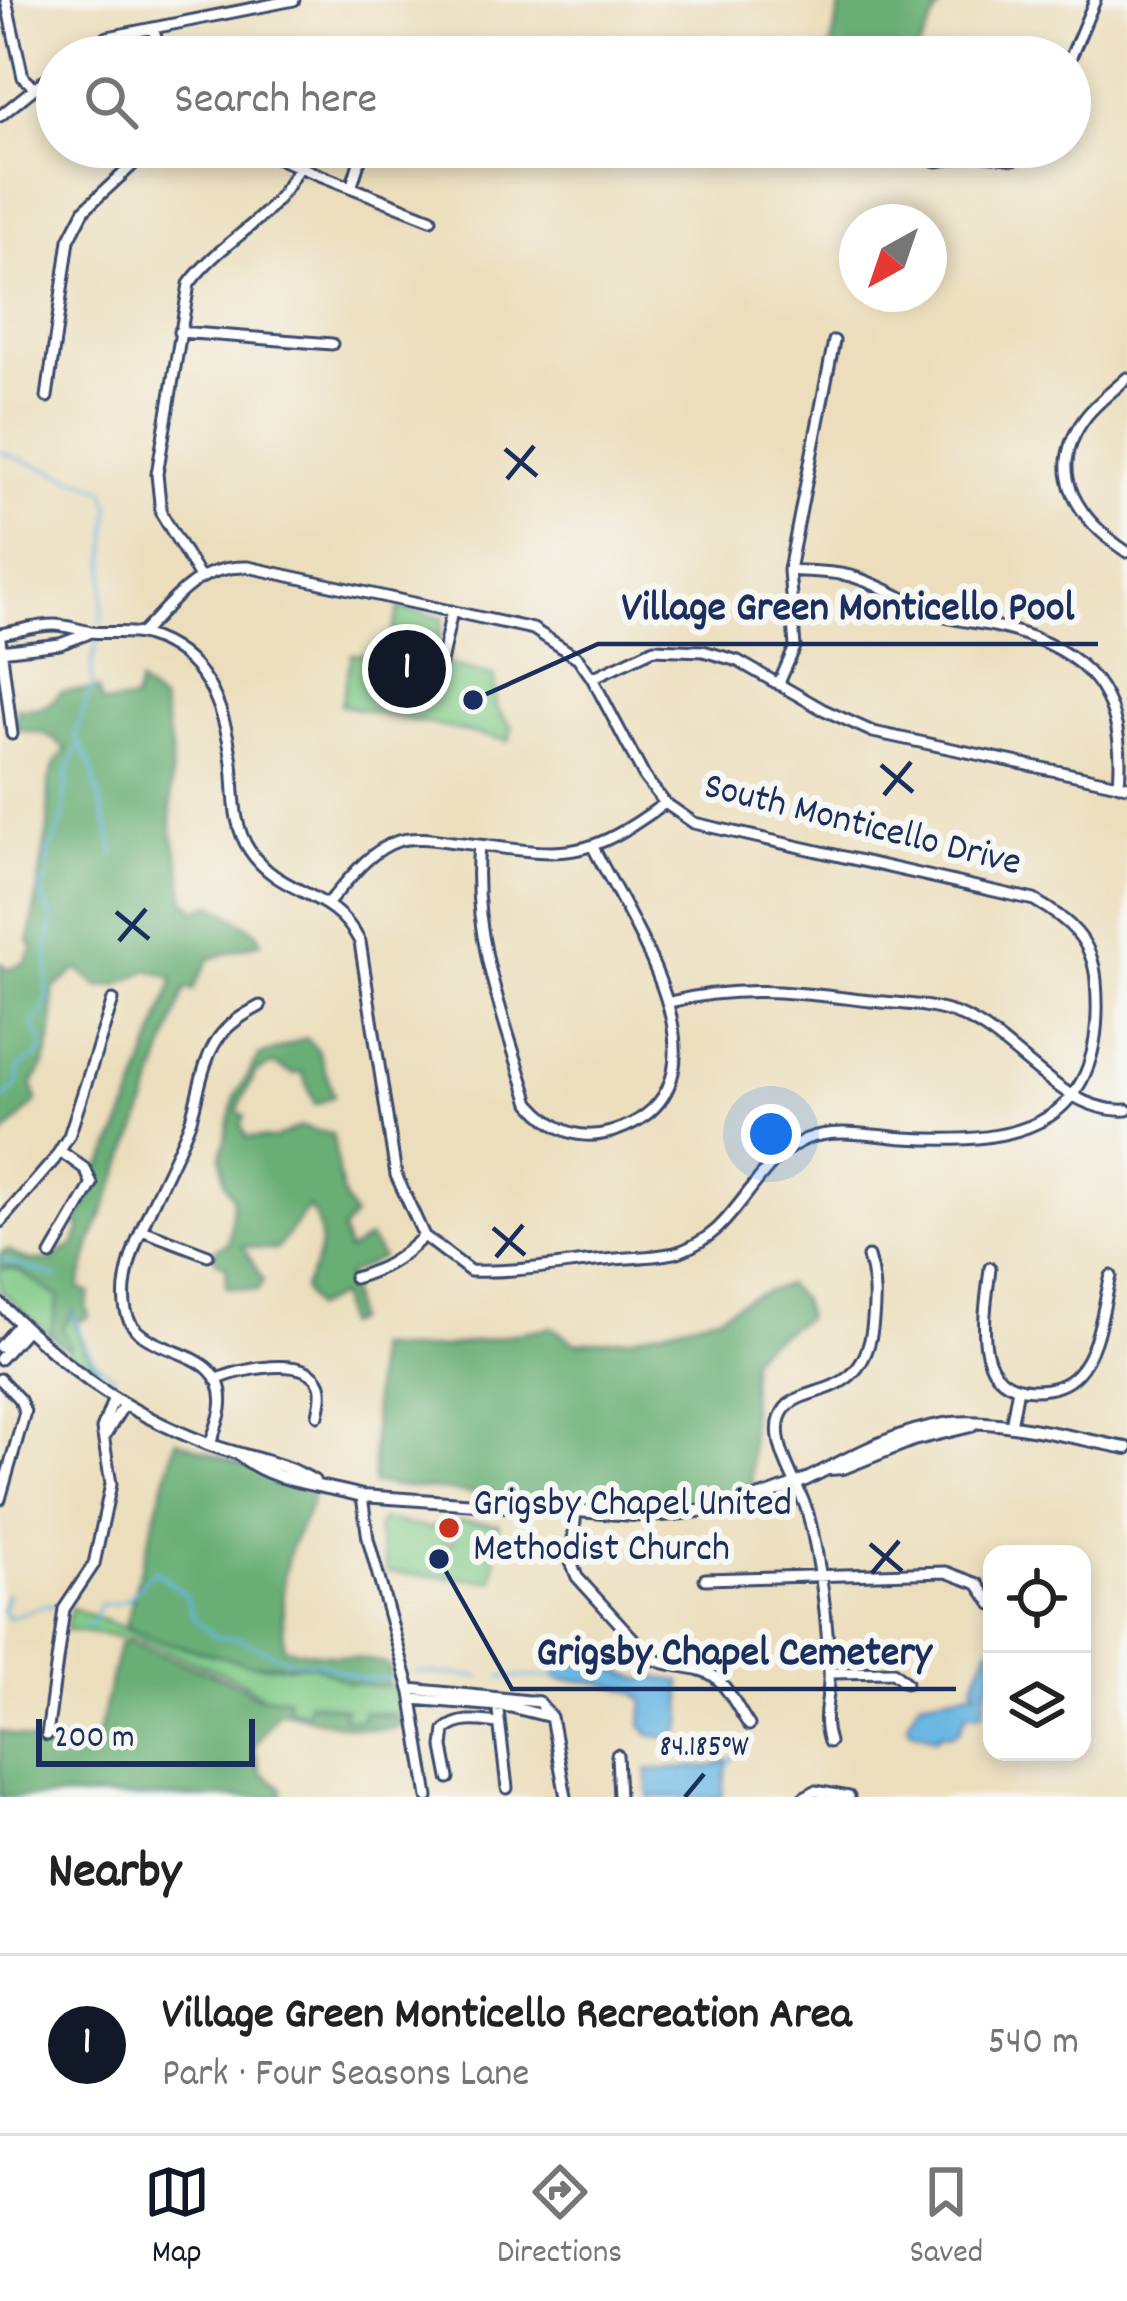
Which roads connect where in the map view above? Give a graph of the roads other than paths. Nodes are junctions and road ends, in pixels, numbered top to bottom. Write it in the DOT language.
graph roads {
  1 [pos="6,0"];
  2 [pos="294,0"];
  3 [pos="1095,0"];
  4 [pos="153,28"];
  5 [pos="113,36"];
  6 [pos="155,36"];
  7 [pos="1080,36"];
  8 [pos="34,87"];
  9 [pos="0,116"];
  10 [pos="129,168"];
  11 [pos="298,168"];
  12 [pos="305,168"];
  13 [pos="357,168"];
  14 [pos="352,185"];
  15 [pos="431,219"];
  16 [pos="179,332"];
  17 [pos="834,341"];
  18 [pos="332,344"];
  19 [pos="1127,378"];
  20 [pos="47,397"];
  21 [pos="1127,552"];
  22 [pos="789,570"];
  23 [pos="199,576"];
  24 [pos="452,610"];
  25 [pos="92,632"];
  26 [pos="141,634"];
  27 [pos="0,636"];
  28 [pos="1,651"];
  29 [pos="592,678"];
  30 [pos="779,683"];
  31 [pos="436,686"];
  32 [pos="12,734"];
  33 [pos="1123,786"];
  34 [pos="665,803"];
  35 [pos="478,845"];
  36 [pos="593,847"];
  37 [pos="328,903"];
  38 [pos="113,1000"];
  39 [pos="670,1002"];
  40 [pos="260,1006"];
  41 [pos="1073,1095"];
  42 [pos="1127,1110"];
  43 [pos="60,1151"];
  44 [pos="0,1222"];
  45 [pos="142,1230"];
  46 [pos="424,1236"];
  47 [pos="51,1255"];
  48 [pos="208,1256"];
  49 [pos="868,1257"];
  50 [pos="990,1268"];
  51 [pos="1111,1276"];
  52 [pos="354,1278"];
  53 [pos="0,1304"];
  54 [pos="23,1326"];
  55 [pos="0,1347"];
  56 [pos="0,1359"];
  57 [pos="0,1379"];
  58 [pos="216,1380"];
  59 [pos="1018,1388"];
  60 [pos="118,1403"];
  61 [pos="318,1415"];
  62 [pos="1011,1426"];
  63 [pos="210,1444"];
  64 [pos="1127,1448"];
  65 [pos="796,1483"];
  66 [pos="362,1496"];
  67 [pos="0,1499"];
  68 [pos="576,1510"];
  69 [pos="818,1574"];
  70 [pos="705,1579"];
  71 [pos="983,1591"];
  72 [pos="830,1673"];
  73 [pos="905,1683"];
  74 [pos="411,1694"];
  75 [pos="496,1701"];
  76 [pos="498,1723"];
  77 [pos="749,1725"];
  78 [pos="47,1735"];
  79 [pos="829,1742"];
  80 [pos="617,1755"];
  81 [pos="449,1778"];
  82 [pos="507,1788"];
  83 [pos="428,1797"];
  84 [pos="566,1797"];
  85 [pos="619,1797"];
  86 [pos="804,1797"];
  87 [pos="850,1797"];
  1 -- 8 [label="street"];
  2 -- 4 [label="street"];
  3 -- 7 [label="street"];
  4 -- 5 [label="street"];
  4 -- 6 [label="street"];
  8 -- 9 [label="street"];
  10 -- 20 [label="street"];
  11 -- 16 [label="street"];
  12 -- 14 [label="street"];
  13 -- 14 [label="street"];
  14 -- 15 [label="street"];
  16 -- 18 [label="street"];
  16 -- 23 [label="street"];
  17 -- 22 [label="street"];
  19 -- 21 [label="street"];
  22 -- 30 [label="street"];
  22 -- 33 [label="street"];
  23 -- 24 [label="street, South Monticello Drive"];
  23 -- 26 [label="street"];
  24 -- 29 [label="street, South Monticello Drive"];
  24 -- 31 [label="street"];
  25 -- 26 [label="street"];
  25 -- 27 [label="street"];
  25 -- 28 [label="street"];
  26 -- 37 [label="street"];
  27 -- 28 [label="street"];
  28 -- 32 [label="street"];
  29 -- 30 [label="street"];
  29 -- 34 [label="street, South Monticello Drive"];
  30 -- 33 [label="street"];
  34 -- 36 [label="street"];
  34 -- 41 [label="street, South Monticello Drive"];
  35 -- 36 [label="street"];
  35 -- 37 [label="street"];
  35 -- 39 [label="street"];
  36 -- 39 [label="street"];
  37 -- 46 [label="street"];
  38 -- 43 [label="street"];
  39 -- 41 [label="street"];
  40 -- 45 [label="street"];
  41 -- 42 [label="street"];
  41 -- 46 [label="street"];
  43 -- 44 [label="street"];
  43 -- 47 [label="street"];
  45 -- 48 [label="street"];
  45 -- 58 [label="street"];
  46 -- 52 [label="street"];
  49 -- 65 [label="street"];
  50 -- 59 [label="street"];
  51 -- 59 [label="street"];
  53 -- 54 [label="street"];
  54 -- 55 [label="street"];
  54 -- 56 [label="street"];
  54 -- 60 [label="street"];
  57 -- 67 [label="street"];
  58 -- 61 [label="street"];
  58 -- 63 [label="street"];
  59 -- 62 [label="street"];
  60 -- 63 [label="street"];
  60 -- 78 [label="street"];
  62 -- 64 [label="street"];
  62 -- 65 [label="street"];
  63 -- 66 [label="street"];
  65 -- 68 [label="street"];
  65 -- 69 [label="street"];
  66 -- 68 [label="street"];
  66 -- 74 [label="street"];
  68 -- 77 [label="street"];
  69 -- 70 [label="street"];
  69 -- 71 [label="street"];
  69 -- 72 [label="street"];
  72 -- 73 [label="street"];
  72 -- 79 [label="street"];
  74 -- 75 [label="street"];
  74 -- 83 [label="street"];
  75 -- 76 [label="street"];
  75 -- 84 [label="street"];
  76 -- 81 [label="street"];
  76 -- 82 [label="street"];
  80 -- 85 [label="street"];
  86 -- 87 [label="street"];
}
